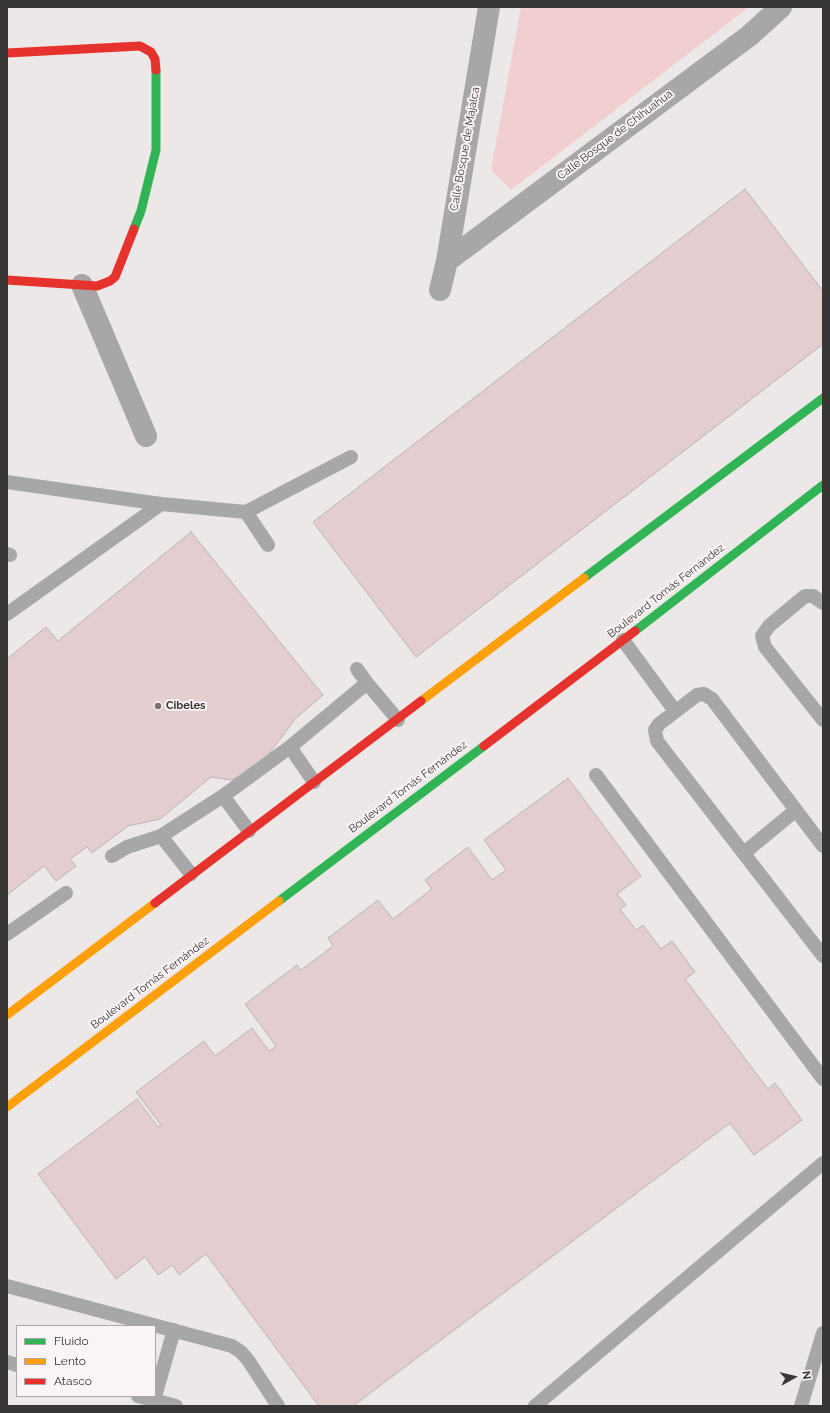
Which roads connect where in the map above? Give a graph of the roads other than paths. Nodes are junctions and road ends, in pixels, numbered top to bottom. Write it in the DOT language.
graph roads {
  1 [pos="489,7"];
  2 [pos="781,7"];
  3 [pos="7,53"];
  4 [pos="447,261"];
  5 [pos="7,280"];
  6 [pos="82,285"];
  7 [pos="440,290"];
  8 [pos="823,398"];
  9 [pos="146,436"];
  10 [pos="351,457"];
  11 [pos="7,482"];
  12 [pos="823,485"];
  13 [pos="161,504"];
  14 [pos="246,512"];
  15 [pos="268,546"];
  16 [pos="823,604"];
  17 [pos="7,614"];
  18 [pos="623,640"];
  19 [pos="357,669"];
  20 [pos="367,683"];
  21 [pos="675,712"];
  22 [pos="398,720"];
  23 [pos="823,720"];
  24 [pos="290,747"];
  25 [pos="596,775"];
  26 [pos="314,782"];
  27 [pos="223,796"];
  28 [pos="796,810"];
  29 [pos="249,831"];
  30 [pos="161,836"];
  31 [pos="823,846"];
  32 [pos="744,853"];
  33 [pos="112,856"];
  34 [pos="191,874"];
  35 [pos="66,893"];
  36 [pos="7,934"];
  37 [pos="823,956"];
  38 [pos="7,1015"];
  39 [pos="823,1079"];
  40 [pos="7,1107"];
  41 [pos="823,1163"];
  42 [pos="7,1286"];
  43 [pos="155,1325"];
  44 [pos="156,1325"];
  45 [pos="174,1330"];
  46 [pos="823,1333"];
  47 [pos="156,1393"];
  48 [pos="142,1397"];
  49 [pos="155,1397"];
  50 [pos="154,1400"];
  51 [pos="176,1406"];
  52 [pos="278,1406"];
  53 [pos="535,1406"];
  54 [pos="801,1406"];
  1 -- 4 [label="street, Calle Bosque de Majalca"];
  2 -- 4 [label="street, Calle Bosque de Chihuahua"];
  3 -- 6 [label="main road"];
  4 -- 7 [label="street, Calle Bosque de Majalca"];
  5 -- 6 [label="main road"];
  6 -- 9 [label="street"];
  8 -- 22 [label="main road"];
  10 -- 14 [label="lane"];
  11 -- 13 [label="lane"];
  12 -- 18 [label="main road, Boulevard Tomás Fernández"];
  13 -- 14 [label="lane"];
  13 -- 17 [label="lane"];
  14 -- 15 [label="lane"];
  16 -- 23 [label="lane"];
  18 -- 21 [label="lane"];
  18 -- 40 [label="main road, Boulevard Tomás Fernández"];
  19 -- 20 [label="lane"];
  20 -- 22 [label="lane"];
  20 -- 24 [label="lane"];
  21 -- 28 [label="lane"];
  21 -- 32 [label="lane"];
  22 -- 26 [label="main road"];
  24 -- 26 [label="lane"];
  24 -- 27 [label="lane"];
  25 -- 39 [label="lane"];
  26 -- 29 [label="main road"];
  27 -- 29 [label="lane"];
  27 -- 30 [label="lane"];
  28 -- 31 [label="lane"];
  28 -- 32 [label="lane"];
  29 -- 34 [label="main road"];
  30 -- 33 [label="lane"];
  30 -- 34 [label="lane"];
  32 -- 37 [label="lane"];
  34 -- 38 [label="main road"];
  35 -- 36 [label="lane"];
  41 -- 53 [label="lane"];
  42 -- 43 [label="lane"];
  44 -- 45 [label="lane"];
  45 -- 47 [label="lane"];
  45 -- 52 [label="lane"];
  46 -- 54 [label="lane"];
  48 -- 50 [label="lane"];
  49 -- 50 [label="lane"];
  50 -- 51 [label="lane"];
}
